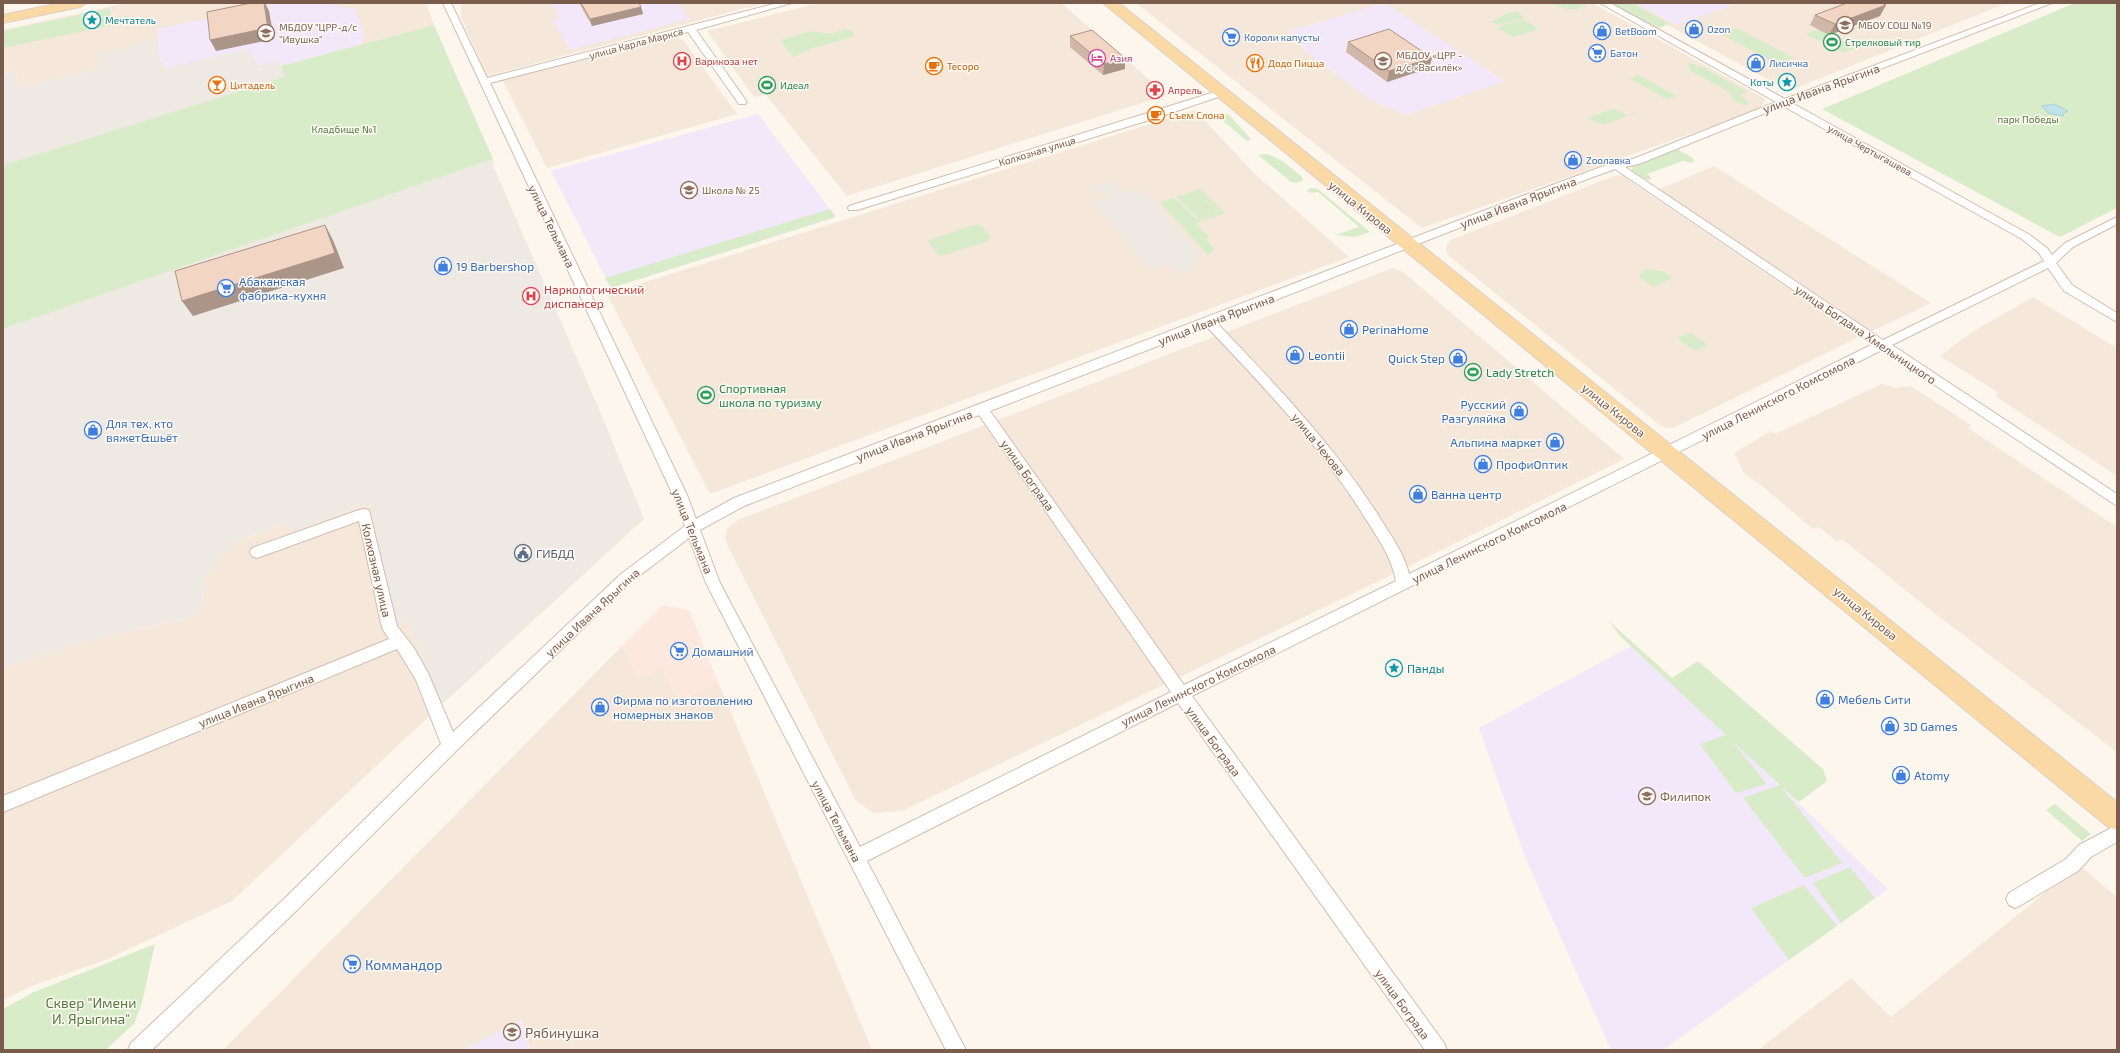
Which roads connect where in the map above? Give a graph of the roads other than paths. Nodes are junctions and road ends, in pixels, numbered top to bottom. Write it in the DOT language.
graph roads {
  1 [pos="80,3"];
  2 [pos="447,3"];
  3 [pos="788,3"];
  4 [pos="1110,3"];
  5 [pos="1604,3"];
  6 [pos="2048,3"];
  7 [pos="3,19"];
  8 [pos="691,29"];
  9 [pos="484,82"];
  10 [pos="1221,93"];
  11 [pos="742,102"];
  12 [pos="1785,102"];
  13 [pos="1616,164"];
  14 [pos="853,208"];
  15 [pos="2117,220"];
  16 [pos="1408,245"];
  17 [pos="2050,262"];
  18 [pos="2117,318"];
  19 [pos="1209,322"];
  20 [pos="1882,345"];
  21 [pos="982,409"];
  22 [pos="1667,453"];
  23 [pos="2117,501"];
  24 [pos="692,528"];
  25 [pos="257,552"];
  26 [pos="1404,584"];
  27 [pos="400,641"];
  28 [pos="1181,694"];
  29 [pos="450,746"];
  30 [pos="3,804"];
  31 [pos="2117,818"];
  32 [pos="2117,833"];
  33 [pos="856,858"];
  34 [pos="2015,899"];
  35 [pos="138,1050"];
  36 [pos="956,1050"];
  37 [pos="1437,1050"];
  1 -- 7 [label="main road"];
  2 -- 9 [label="street, улица Тельмана"];
  3 -- 8 [label="street, улица Карла Маркса"];
  4 -- 10 [label="main road, улица Кирова"];
  5 -- 12 [label="street, улица Чертыгашева"];
  6 -- 12 [label="street, улица Ивана Ярыгина"];
  8 -- 9 [label="street, улица Карла Маркса"];
  8 -- 11 [label="street"];
  9 -- 24 [label="street, улица Тельмана"];
  10 -- 14 [label="street, Колхозная улица"];
  10 -- 16 [label="main road, улица Кирова"];
  12 -- 13 [label="street, улица Ивана Ярыгина"];
  12 -- 17 [label="street, улица Чертыгашева"];
  13 -- 16 [label="street, улица Ивана Ярыгина"];
  13 -- 20 [label="street, улица Богдана Хмельницкого"];
  15 -- 17 [label="street, улица Ленинского Комсомола"];
  16 -- 19 [label="street, улица Ивана Ярыгина"];
  16 -- 22 [label="main road, улица Кирова"];
  17 -- 18 [label="street, улица Чертыгашева"];
  17 -- 20 [label="street, улица Ленинского Комсомола"];
  19 -- 21 [label="street, улица Ивана Ярыгина"];
  19 -- 26 [label="street, улица Чехова"];
  20 -- 22 [label="street, улица Ленинского Комсомола"];
  20 -- 23 [label="street, улица Богдана Хмельницкого"];
  21 -- 24 [label="street, улица Ивана Ярыгина"];
  21 -- 28 [label="street, улица Бограда"];
  22 -- 26 [label="street, улица Ленинского Комсомола"];
  22 -- 31 [label="main road, улица Кирова"];
  24 -- 29 [label="street, улица Ивана Ярыгина"];
  24 -- 33 [label="street, улица Тельмана"];
  25 -- 27 [label="street, Колхозная улица"];
  26 -- 28 [label="street, улица Ленинского Комсомола"];
  27 -- 29 [label="street"];
  27 -- 30 [label="street, улица Ивана Ярыгина"];
  28 -- 33 [label="street, улица Ленинского Комсомола"];
  28 -- 37 [label="street, улица Бограда"];
  29 -- 35 [label="street, улица Ивана Ярыгина"];
  32 -- 34 [label="street"];
  33 -- 36 [label="street, улица Тельмана"];
}
